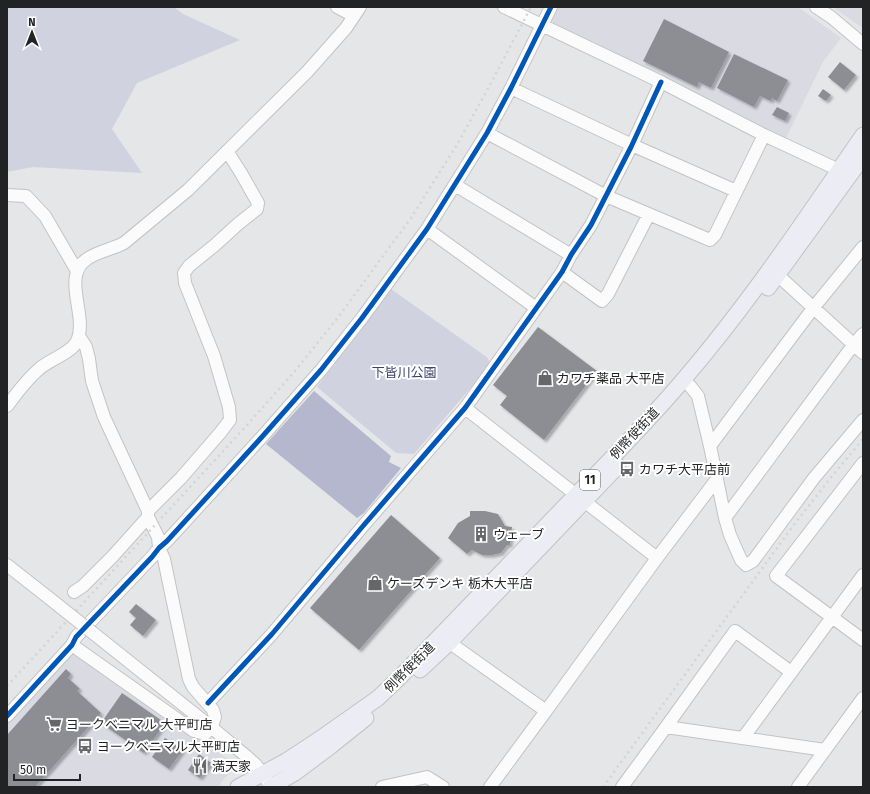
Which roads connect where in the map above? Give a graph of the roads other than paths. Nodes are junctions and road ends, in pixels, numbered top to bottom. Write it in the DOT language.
graph roads {
  1 [pos="337,7"];
  2 [pos="504,7"];
  3 [pos="552,7"];
  4 [pos="816,7"];
  5 [pos="357,12"];
  6 [pos="542,26"];
  7 [pos="863,44"];
  8 [pos="660,82"];
  9 [pos="511,88"];
  10 [pos="487,133"];
  11 [pos="764,135"];
  12 [pos="863,136"];
  13 [pos="632,145"];
  14 [pos="226,151"];
  15 [pos="863,157"];
  16 [pos="844,174"];
  17 [pos="455,185"];
  18 [pos="736,191"];
  19 [pos="7,195"];
  20 [pos="606,196"];
  21 [pos="649,214"];
  22 [pos="427,229"];
  23 [pos="862,250"];
  24 [pos="571,255"];
  25 [pos="77,271"];
  26 [pos="562,272"];
  27 [pos="774,272"];
  28 [pos="814,307"];
  29 [pos="536,308"];
  30 [pos="863,334"];
  31 [pos="79,336"];
  32 [pos="854,344"];
  33 [pos="863,352"];
  34 [pos="687,383"];
  35 [pos="7,406"];
  36 [pos="465,408"];
  37 [pos="863,420"];
  38 [pos="710,446"];
  39 [pos="861,467"];
  40 [pos="718,479"];
  41 [pos="580,498"];
  42 [pos="148,514"];
  43 [pos="725,518"];
  44 [pos="159,548"];
  45 [pos="657,558"];
  46 [pos="7,565"];
  47 [pos="863,575"];
  48 [pos="74,592"];
  49 [pos="832,617"];
  50 [pos="445,639"];
  51 [pos="863,640"];
  52 [pos="72,645"];
  53 [pos="791,672"];
  54 [pos="863,698"];
  55 [pos="208,703"];
  56 [pos="546,711"];
  57 [pos="7,716"];
  58 [pos="211,727"];
  59 [pos="666,727"];
  60 [pos="743,738"];
  61 [pos="825,750"];
  62 [pos="268,784"];
  63 [pos="238,787"];
  64 [pos="282,787"];
  65 [pos="382,787"];
  66 [pos="443,787"];
  67 [pos="490,787"];
  68 [pos="622,787"];
  69 [pos="798,787"];
  1 -- 5 [label="street"];
  2 -- 6 [label="street"];
  3 -- 6 [label="street"];
  4 -- 7 [label="street"];
  5 -- 14 [label="street"];
  6 -- 8 [label="street"];
  6 -- 9 [label="street"];
  8 -- 11 [label="street"];
  8 -- 13 [label="street"];
  9 -- 10 [label="street"];
  9 -- 13 [label="street"];
  10 -- 17 [label="street"];
  10 -- 20 [label="street"];
  11 -- 16 [label="street"];
  11 -- 18 [label="street"];
  12 -- 16 [label="main road, 例幣使街道 / 11"];
  13 -- 18 [label="street"];
  13 -- 20 [label="street"];
  14 -- 25 [label="street"];
  14 -- 42 [label="street"];
  15 -- 16 [label="main road, 例幣使街道 / 11"];
  16 -- 27 [label="main road, 例幣使街道 / 11"];
  17 -- 22 [label="street"];
  17 -- 24 [label="street"];
  18 -- 21 [label="street"];
  19 -- 25 [label="street"];
  20 -- 21 [label="street"];
  20 -- 24 [label="street"];
  21 -- 26 [label="street"];
  22 -- 29 [label="street"];
  22 -- 44 [label="street"];
  23 -- 28 [label="street"];
  24 -- 26 [label="street"];
  25 -- 31 [label="street"];
  26 -- 29 [label="street"];
  27 -- 28 [label="street"];
  27 -- 34 [label="main road, 例幣使街道 / 11"];
  28 -- 32 [label="street"];
  28 -- 38 [label="street"];
  29 -- 36 [label="street"];
  30 -- 32 [label="street"];
  31 -- 35 [label="street"];
  31 -- 42 [label="street"];
  32 -- 33 [label="street"];
  32 -- 43 [label="street"];
  34 -- 38 [label="street"];
  34 -- 41 [label="main road, 例幣使街道 / 11"];
  36 -- 41 [label="street"];
  36 -- 55 [label="street"];
  37 -- 43 [label="street"];
  38 -- 40 [label="street"];
  39 -- 49 [label="street"];
  40 -- 43 [label="street"];
  40 -- 45 [label="street"];
  41 -- 45 [label="street"];
  41 -- 50 [label="main road, 例幣使街道 / 11"];
  42 -- 44 [label="street"];
  42 -- 48 [label="street"];
  44 -- 52 [label="street"];
  44 -- 55 [label="street"];
  45 -- 56 [label="street"];
  46 -- 58 [label="street, bridge"];
  47 -- 49 [label="street"];
  49 -- 51 [label="street"];
  49 -- 53 [label="street"];
  50 -- 56 [label="street"];
  50 -- 62 [label="main road, 例幣使街道 / 11"];
  52 -- 57 [label="street"];
  52 -- 58 [label="street"];
  53 -- 59 [label="street"];
  53 -- 60 [label="street"];
  54 -- 61 [label="street"];
  55 -- 58 [label="street"];
  56 -- 67 [label="street"];
  58 -- 62 [label="street"];
  59 -- 60 [label="street"];
  59 -- 68 [label="street"];
  60 -- 61 [label="street"];
  61 -- 69 [label="street"];
  62 -- 63 [label="main road, 11"];
  62 -- 64 [label="street"];
  65 -- 66 [label="street"];
}
